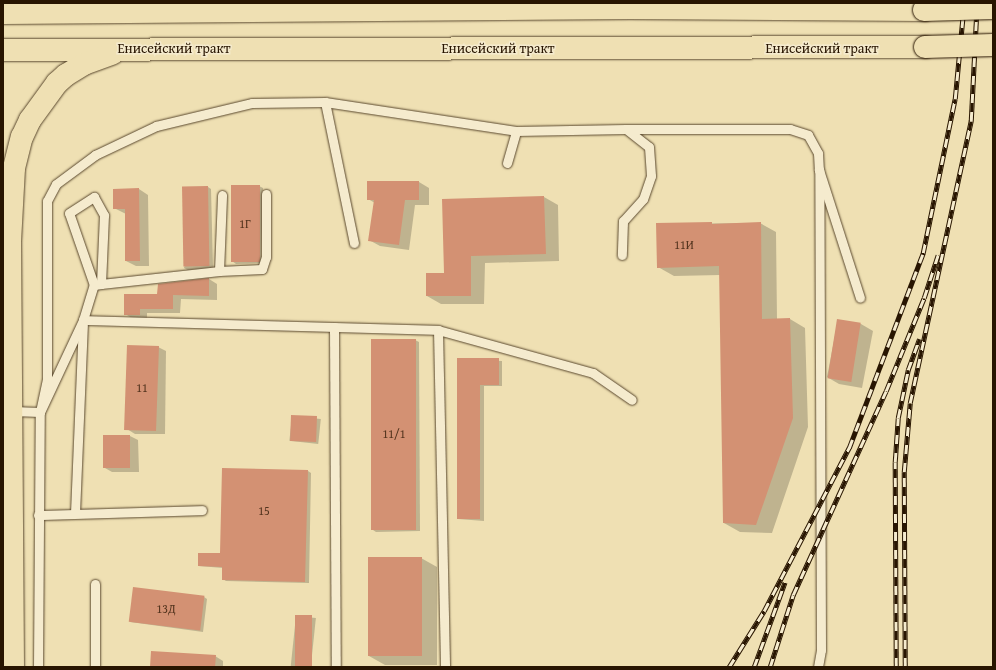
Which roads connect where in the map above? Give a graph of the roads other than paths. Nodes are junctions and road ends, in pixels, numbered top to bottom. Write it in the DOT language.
graph roads {
  1 [pos="993,8"];
  2 [pos="3,13"];
  3 [pos="993,45"];
  4 [pos="129,48"];
  5 [pos="3,50"];
  6 [pos="325,102"];
  7 [pos="626,129"];
  8 [pos="516,131"];
  9 [pos="507,163"];
  10 [pos="818,170"];
  11 [pos="266,194"];
  12 [pos="222,195"];
  13 [pos="354,243"];
  14 [pos="622,255"];
  15 [pos="219,271"];
  16 [pos="98,284"];
  17 [pos="860,298"];
  18 [pos="83,320"];
  19 [pos="334,327"];
  20 [pos="438,330"];
  21 [pos="632,400"];
  22 [pos="12,411"];
  23 [pos="40,412"];
  24 [pos="8,507"];
  25 [pos="202,510"];
  26 [pos="75,512"];
  27 [pos="38,515"];
  28 [pos="95,584"];
  29 [pos="13,667"];
  30 [pos="38,667"];
  31 [pos="95,667"];
  32 [pos="336,667"];
  33 [pos="445,667"];
  34 [pos="818,667"];
  1 -- 2 [label="main road, bridge"];
  3 -- 4 [label="main road, Енисейский тракт, bridge"];
  4 -- 5 [label="main road, Енисейский тракт"];
  4 -- 22 [label="main road"];
  6 -- 8 [label="lane"];
  6 -- 13 [label="lane"];
  6 -- 23 [label="lane"];
  7 -- 8 [label="lane"];
  7 -- 10 [label="lane"];
  7 -- 14 [label="lane"];
  8 -- 9 [label="lane"];
  10 -- 17 [label="lane"];
  10 -- 34 [label="lane"];
  11 -- 15 [label="lane"];
  12 -- 15 [label="lane"];
  15 -- 16 [label="lane"];
  16 -- 16 [label="lane"];
  16 -- 18 [label="lane"];
  18 -- 19 [label="lane"];
  18 -- 23 [label="lane"];
  18 -- 26 [label="lane"];
  19 -- 20 [label="lane"];
  19 -- 32 [label="lane"];
  20 -- 21 [label="lane"];
  20 -- 33 [label="lane"];
  22 -- 23 [label="lane"];
  22 -- 24 [label="main road"];
  23 -- 27 [label="lane"];
  24 -- 29 [label="main road"];
  25 -- 26 [label="lane"];
  26 -- 27 [label="lane"];
  27 -- 30 [label="lane"];
  28 -- 31 [label="lane"];
}
